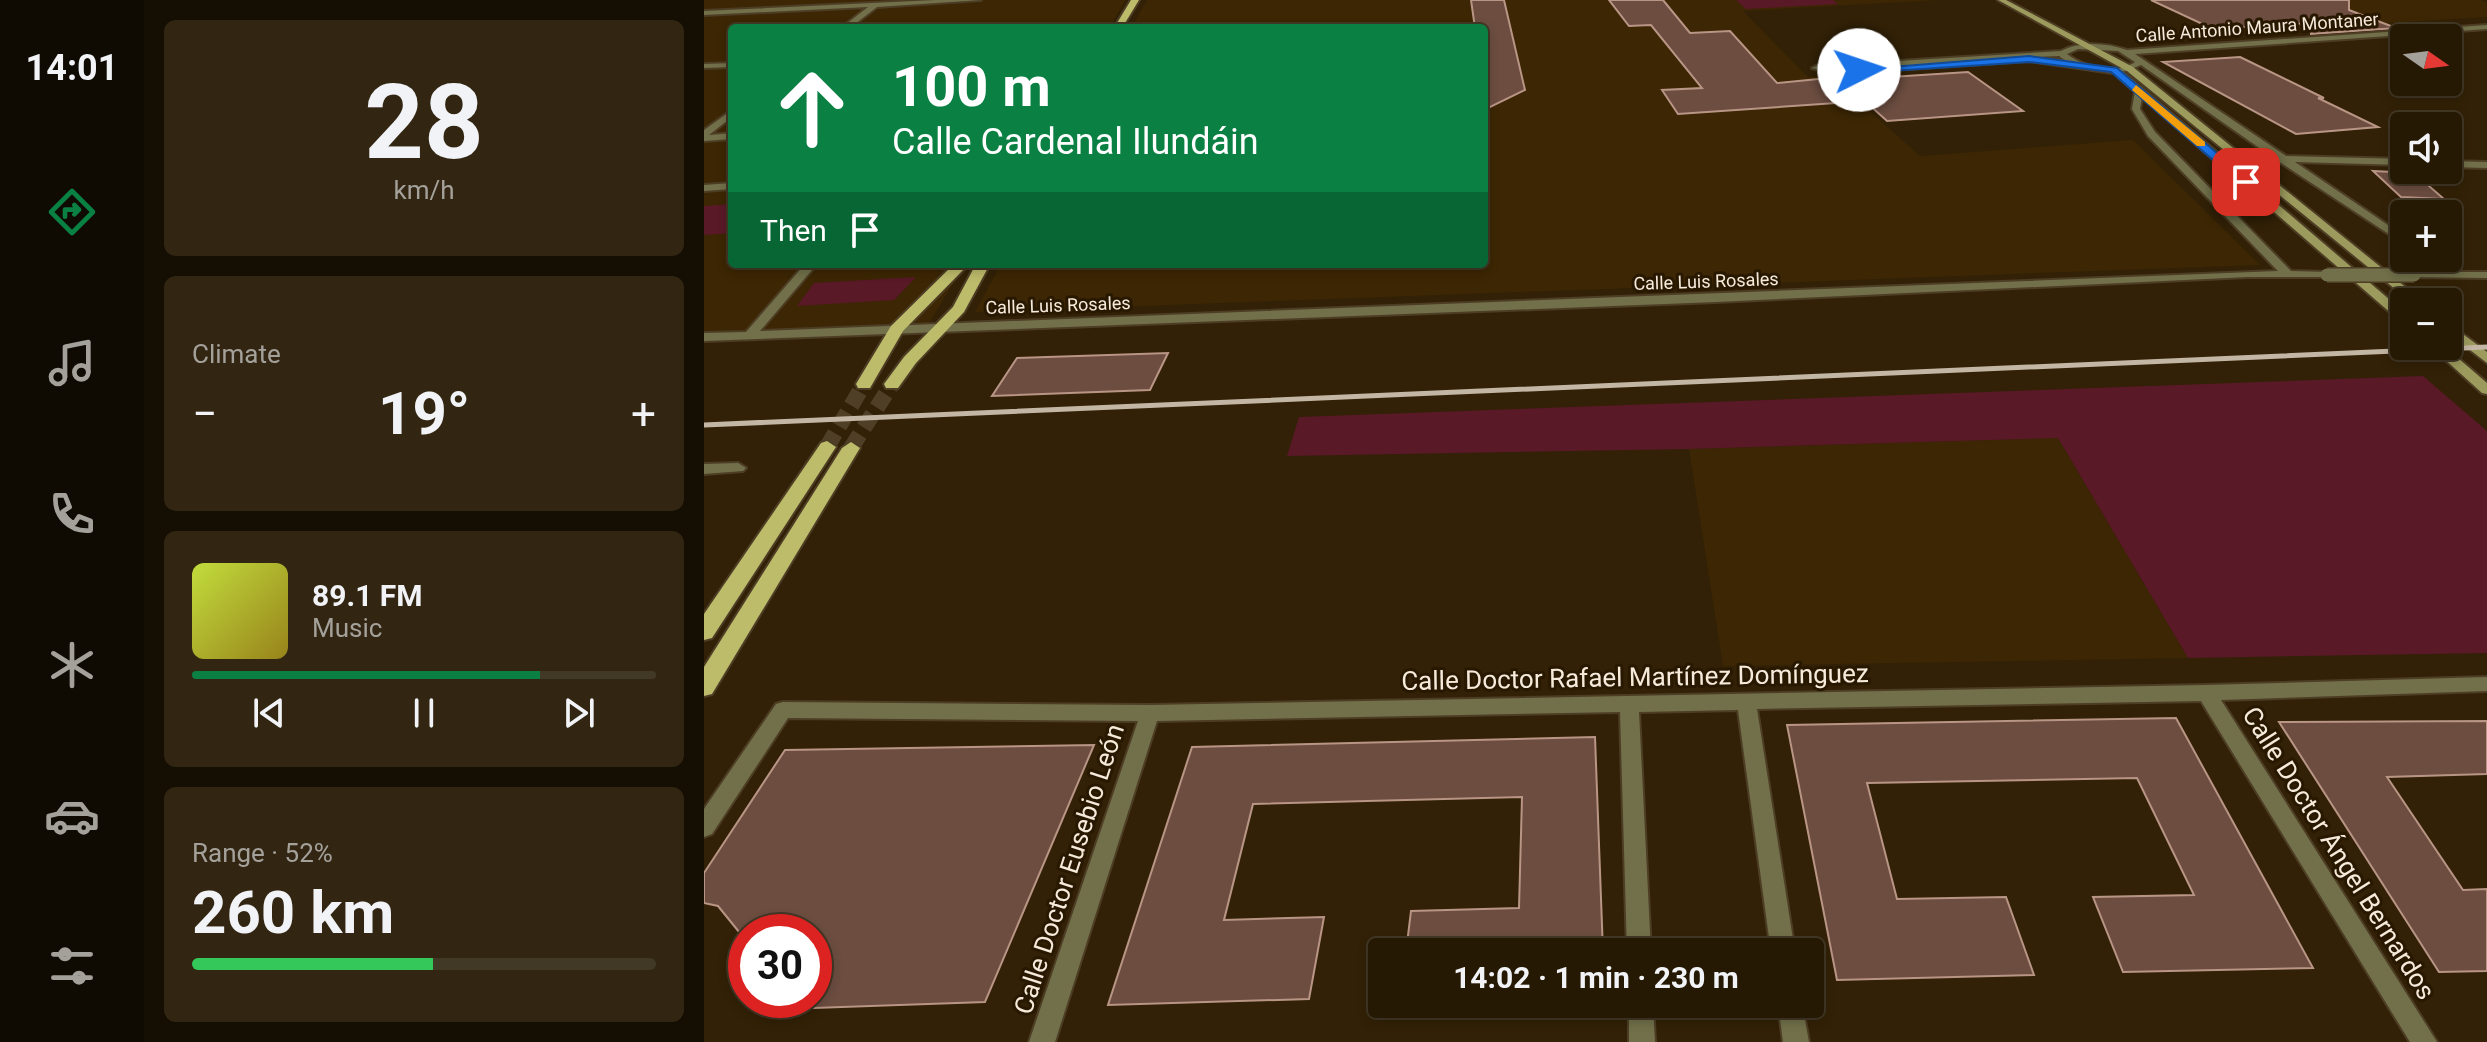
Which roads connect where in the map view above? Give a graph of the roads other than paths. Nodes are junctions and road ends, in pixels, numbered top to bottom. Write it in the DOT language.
graph roads {
  1 [pos="736,0"];
  2 [pos="978,0"];
  3 [pos="1135,0"];
  4 [pos="2001,0"];
  5 [pos="879,2"];
  6 [pos="715,12"];
  7 [pos="704,16"];
  8 [pos="850,24"];
  9 [pos="1120,24"];
  10 [pos="2487,27"];
  11 [pos="2082,47"];
  12 [pos="2125,52"];
  13 [pos="2063,53"];
  14 [pos="2139,60"];
  15 [pos="2078,64"];
  16 [pos="728,65"];
  17 [pos="704,66"];
  18 [pos="2130,69"];
  19 [pos="2114,70"];
  20 [pos="2139,91"];
  21 [pos="728,116"];
  22 [pos="704,136"];
  23 [pos="728,136"];
  24 [pos="2280,159"];
  25 [pos="2390,162"];
  26 [pos="2462,164"];
  27 [pos="2487,165"];
  28 [pos="728,186"];
  29 [pos="704,188"];
  30 [pos="2390,232"];
  31 [pos="808,268"];
  32 [pos="958,268"];
  33 [pos="981,268"];
  34 [pos="2450,272"];
  35 [pos="2287,274"];
  36 [pos="2455,275"];
  37 [pos="2487,275"];
  38 [pos="2401,288"];
  39 [pos="2390,306"];
  40 [pos="944,327"];
  41 [pos="897,329"];
  42 [pos="750,335"];
  43 [pos="704,337"];
  44 [pos="2462,338"];
  45 [pos="2487,359"];
  46 [pos="2452,360"];
  47 [pos="864,384"];
  48 [pos="892,384"];
  49 [pos="2487,390"];
  50 [pos="827,447"];
  51 [pos="851,448"];
  52 [pos="738,468"];
  53 [pos="704,469"];
  54 [pos="704,632"];
  55 [pos="2487,684"];
  56 [pos="704,687"];
  57 [pos="2206,693"];
  58 [pos="1746,700"];
  59 [pos="1629,704"];
  60 [pos="1150,713"];
  61 [pos="704,827"];
  62 [pos="1638,938"];
  63 [pos="1781,938"];
  64 [pos="1641,1018"];
  65 [pos="1792,1018"];
  66 [pos="1042,1042"];
  67 [pos="1642,1042"];
  68 [pos="1796,1042"];
  69 [pos="2424,1042"];
  1 -- 6 [label="street"];
  2 -- 5 [label="street"];
  3 -- 9 [label="main road"];
  4 -- 11 [label="main road"];
  5 -- 6 [label="street"];
  5 -- 8 [label="street"];
  6 -- 7 [label="street"];
  10 -- 12 [label="street, Calle Antonio Maura Montaner"];
  11 -- 12 [label="street"];
  11 -- 13 [label="street"];
  11 -- 18 [label="main road"];
  11 -- 19 [label="main road"];
  12 -- 14 [label="street"];
  13 -- 15 [label="street"];
  13 -- 15 [label="street"];
  14 -- 18 [label="street"];
  14 -- 24 [label="street"];
  15 -- 19 [label="street"];
  16 -- 17 [label="street"];
  18 -- 19 [label="street"];
  18 -- 38 [label="main road"];
  19 -- 20 [label="main road"];
  20 -- 35 [label="street"];
  20 -- 39 [label="main road"];
  21 -- 22 [label="street"];
  22 -- 23 [label="street"];
  24 -- 25 [label="street"];
  24 -- 30 [label="street"];
  26 -- 27 [label="street"];
  28 -- 29 [label="street"];
  31 -- 42 [label="street"];
  32 -- 41 [label="main road"];
  33 -- 40 [label="main road"];
  34 -- 36 [label="street"];
  35 -- 36 [label="street, Calle Luis Rosales, bridge"];
  35 -- 40 [label="street, Calle Luis Rosales"];
  36 -- 37 [label="street, Calle Luis Rosales"];
  40 -- 41 [label="street, Calle Luis Rosales"];
  40 -- 48 [label="main road"];
  41 -- 42 [label="street"];
  41 -- 47 [label="main road"];
  42 -- 43 [label="street"];
  44 -- 45 [label="main road"];
  46 -- 49 [label="main road"];
  50 -- 54 [label="main road"];
  51 -- 56 [label="main road"];
  52 -- 53 [label="street"];
  55 -- 57 [label="street, Calle Doctor Rafael Martínez Domínguez"];
  57 -- 58 [label="street, Calle Doctor Rafael Martínez Domínguez"];
  57 -- 69 [label="street, Calle Doctor Ángel Bernardos"];
  58 -- 59 [label="street, Calle Doctor Rafael Martínez Domínguez"];
  58 -- 63 [label="street"];
  59 -- 60 [label="street, Calle Doctor Rafael Martínez Domínguez"];
  59 -- 62 [label="street"];
  60 -- 61 [label="street, Calle Doctor Rafael Martínez Domínguez"];
  60 -- 66 [label="street, Calle Doctor Eusebio León"];
  64 -- 67 [label="street"];
  65 -- 68 [label="street"];
}
